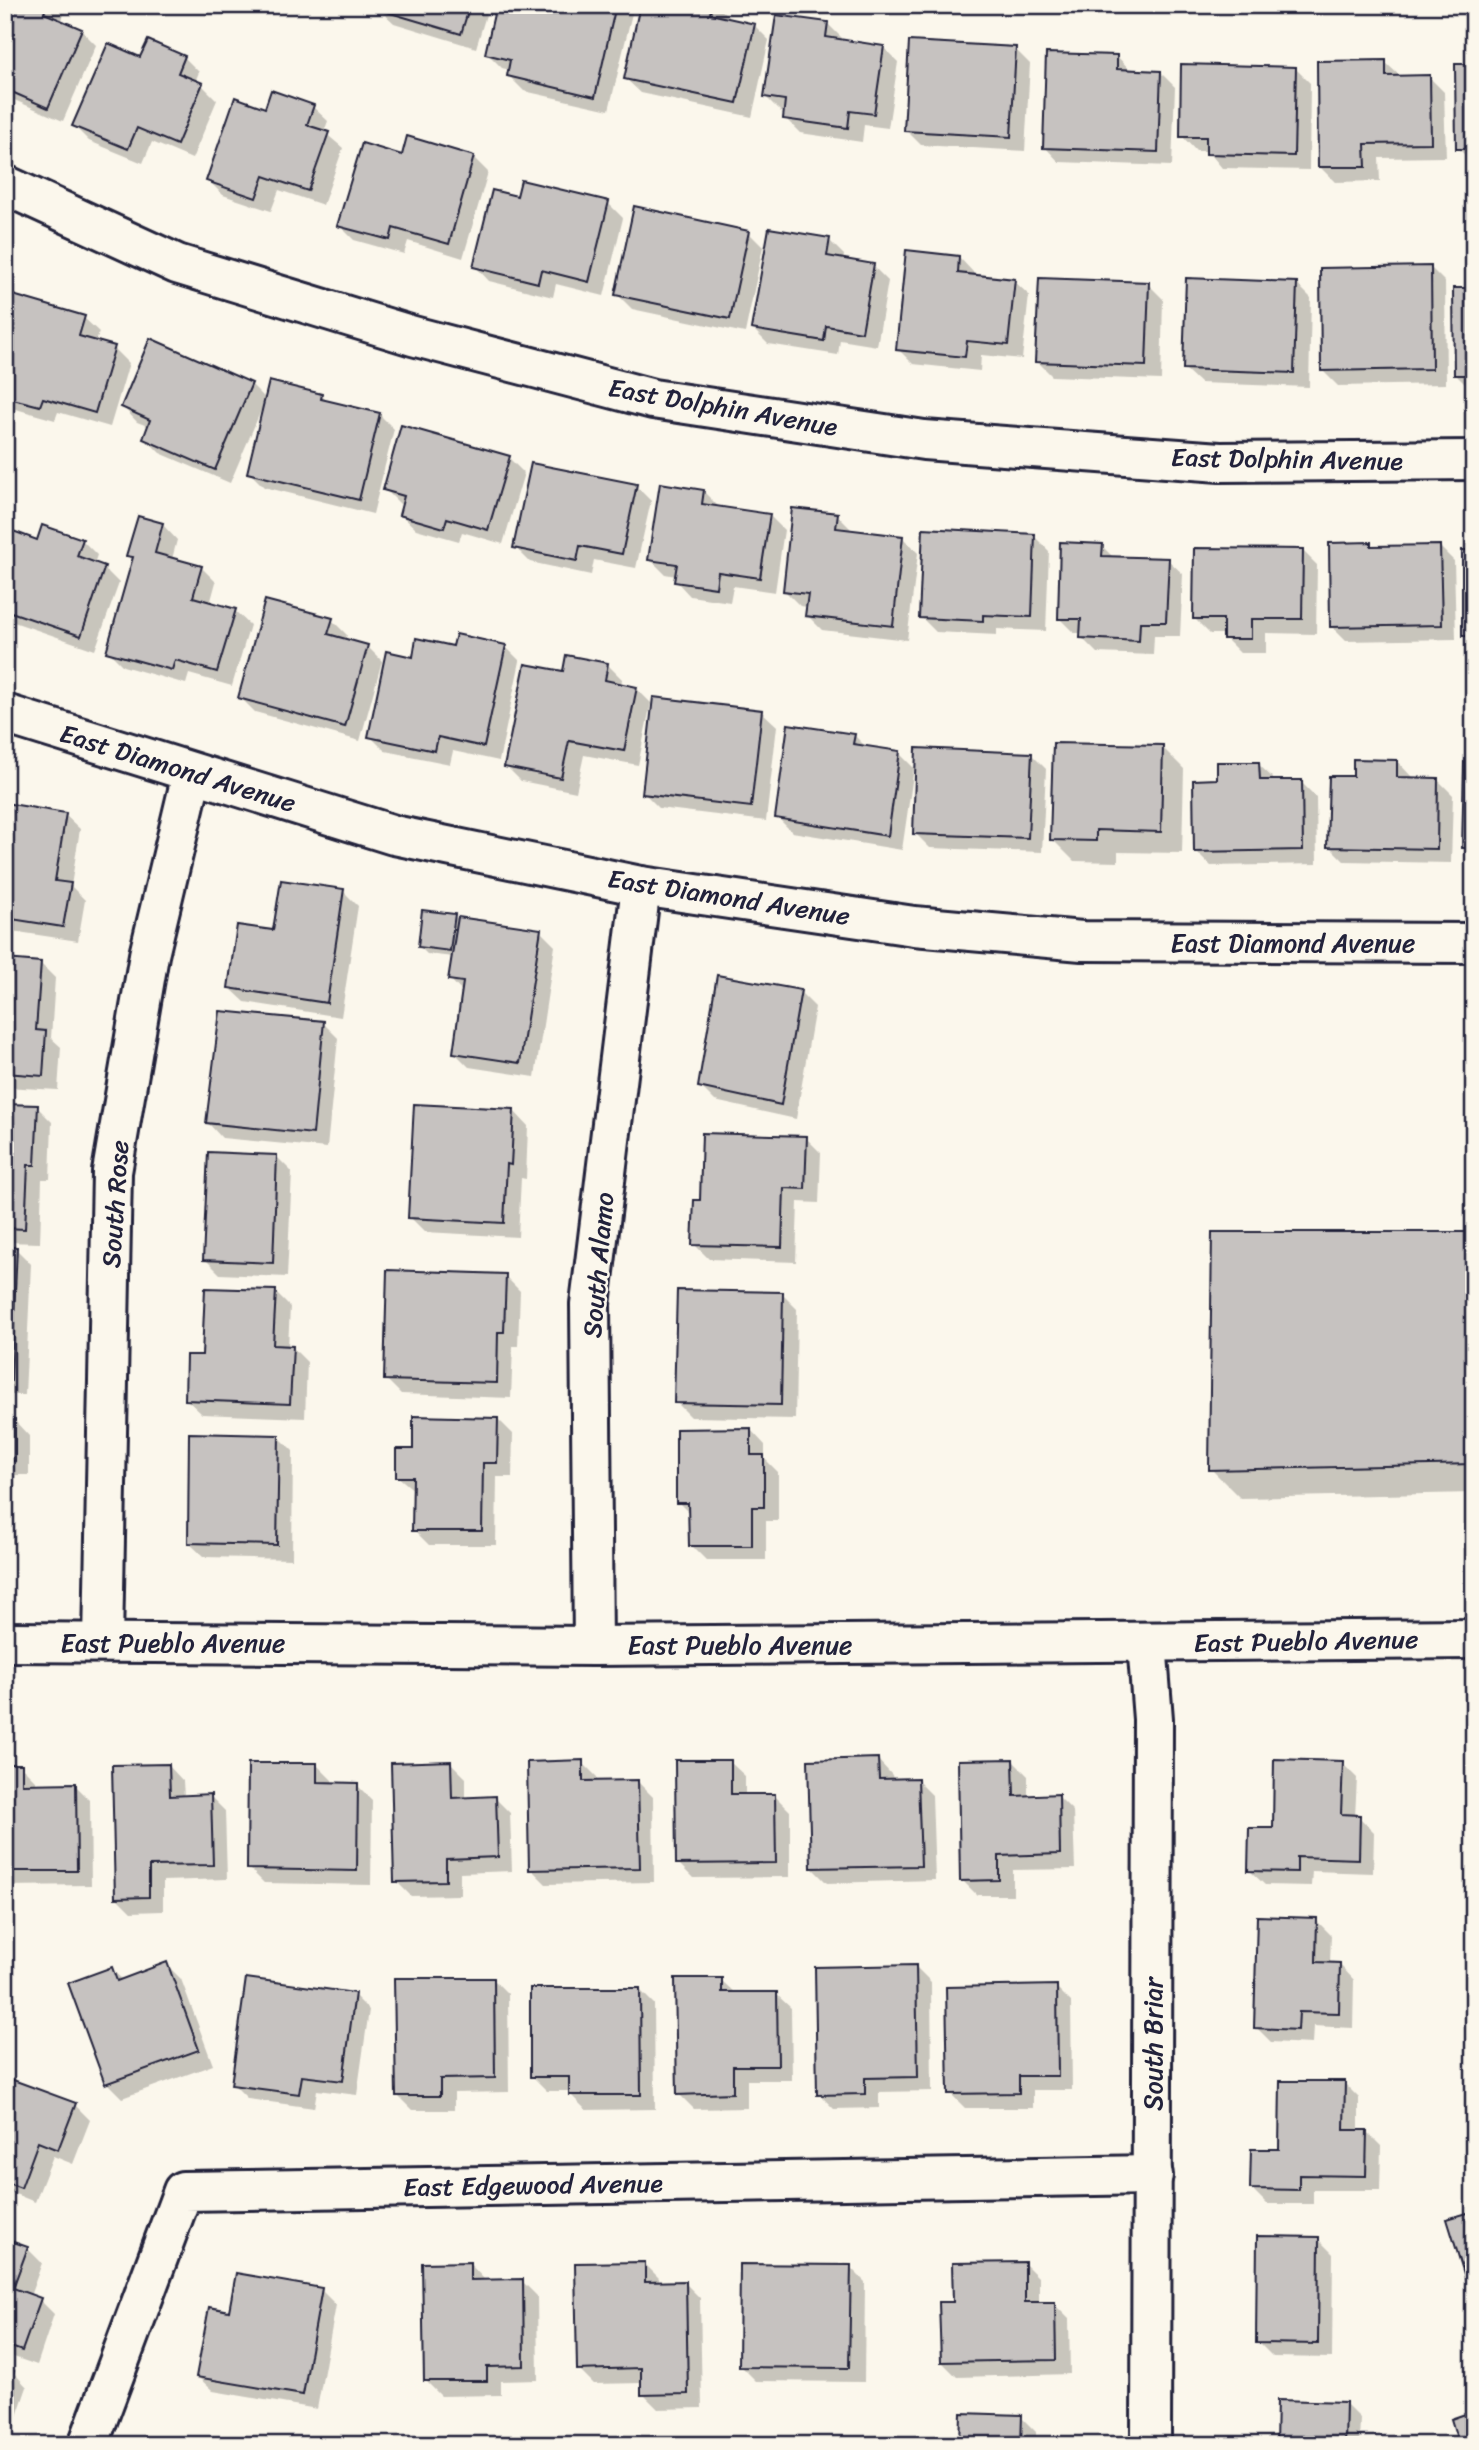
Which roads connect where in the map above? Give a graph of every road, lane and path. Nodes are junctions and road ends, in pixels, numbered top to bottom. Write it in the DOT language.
graph roads {
  1 [pos="5,186"];
  2 [pos="1474,460"];
  3 [pos="5,714"];
  4 [pos="192,774"];
  5 [pos="641,886"];
  6 [pos="1474,943"];
  7 [pos="1474,1639"];
  8 [pos="5,1642"];
  9 [pos="103,1642"];
  10 [pos="1147,1643"];
  11 [pos="593,1646"];
  12 [pos="1153,2175"];
  13 [pos="88,2445"];
  14 [pos="1151,2445"];
  1 -- 2 [label="street, East Dolphin Avenue"];
  3 -- 4 [label="street, East Diamond Avenue"];
  4 -- 5 [label="street, East Diamond Avenue"];
  4 -- 9 [label="street, South Rose"];
  5 -- 6 [label="street, East Diamond Avenue"];
  5 -- 11 [label="street, South Alamo"];
  7 -- 10 [label="street, East Pueblo Avenue"];
  8 -- 9 [label="street, East Pueblo Avenue"];
  9 -- 11 [label="street, East Pueblo Avenue"];
  10 -- 11 [label="street, East Pueblo Avenue"];
  10 -- 12 [label="street, South Briar"];
  12 -- 13 [label="street, East Edgewood Avenue"];
  12 -- 14 [label="street, South Briar"];
}
